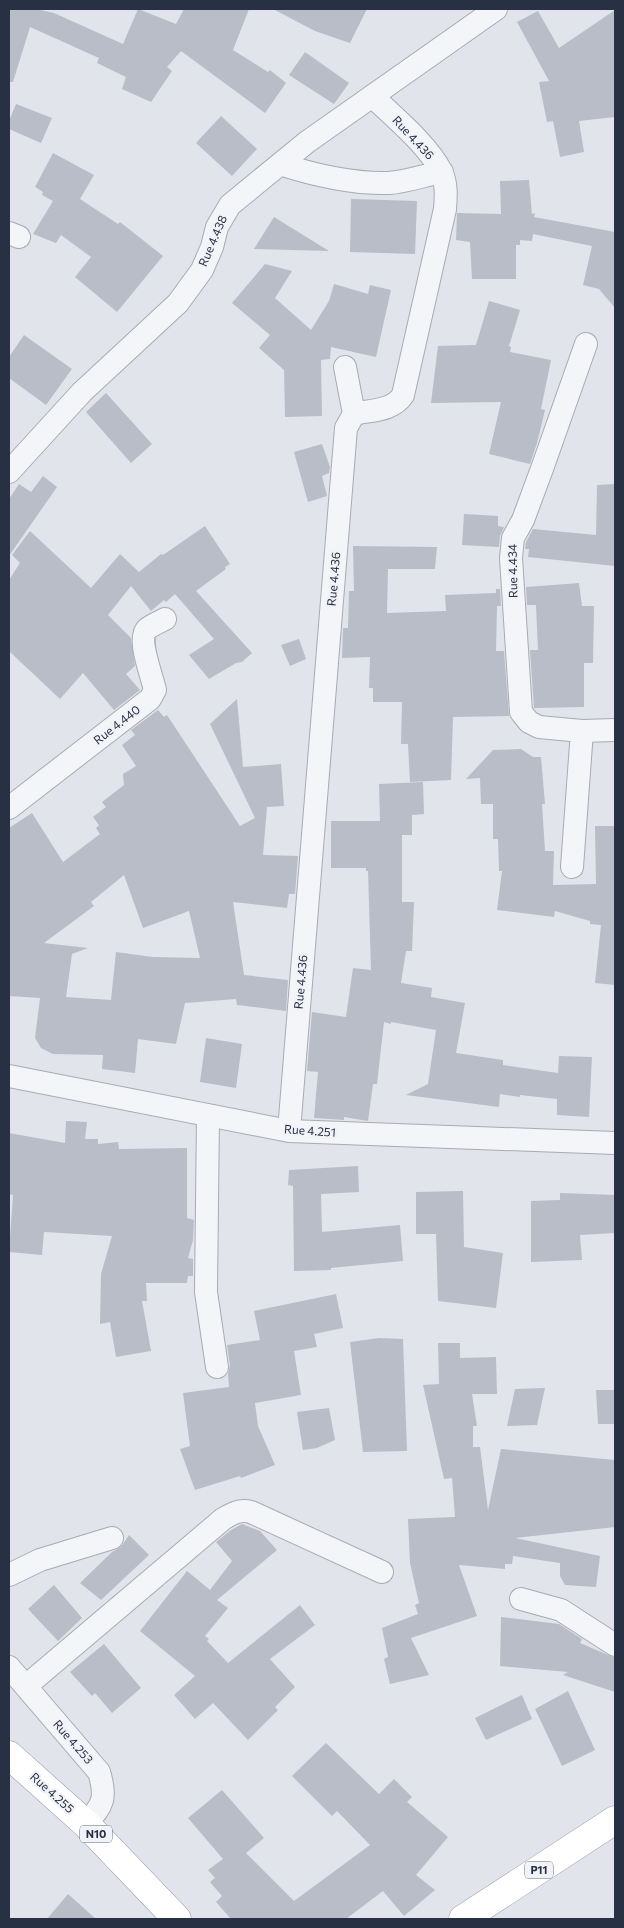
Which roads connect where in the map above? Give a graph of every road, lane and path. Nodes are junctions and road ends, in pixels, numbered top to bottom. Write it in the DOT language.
graph roads {
  1 [pos="496,9"];
  2 [pos="372,96"];
  3 [pos="280,164"];
  4 [pos="442,172"];
  5 [pos="586,344"];
  6 [pos="345,367"];
  7 [pos="354,414"];
  8 [pos="9,472"];
  9 [pos="165,619"];
  10 [pos="615,730"];
  11 [pos="582,731"];
  12 [pos="9,808"];
  13 [pos="572,867"];
  14 [pos="9,1076"];
  15 [pos="208,1115"];
  16 [pos="289,1131"];
  17 [pos="615,1143"];
  18 [pos="217,1367"];
  19 [pos="112,1538"];
  20 [pos="382,1572"];
  21 [pos="9,1575"];
  22 [pos="521,1599"];
  23 [pos="615,1645"];
  24 [pos="9,1667"];
  25 [pos="26,1686"];
  26 [pos="9,1754"];
  27 [pos="615,1820"];
  28 [pos="86,1824"];
  29 [pos="476,1916"];
  30 [pos="177,1919"];
  1 -- 2 [label="street, Rue 4.438"];
  2 -- 3 [label="street, Rue 4.438"];
  2 -- 4 [label="street, Rue 4.436"];
  3 -- 4 [label="street"];
  3 -- 8 [label="street, Rue 4.438"];
  4 -- 7 [label="street, Rue 4.436"];
  5 -- 11 [label="street, Rue 4.434"];
  6 -- 7 [label="street"];
  7 -- 16 [label="street, Rue 4.436"];
  9 -- 12 [label="street, Rue 4.440"];
  10 -- 11 [label="street, Rue 4.434"];
  11 -- 13 [label="street"];
  14 -- 15 [label="street, Rue 4.251"];
  15 -- 16 [label="street, Rue 4.251"];
  15 -- 18 [label="street"];
  16 -- 17 [label="street, Rue 4.251"];
  19 -- 21 [label="street"];
  20 -- 25 [label="street"];
  22 -- 23 [label="street"];
  24 -- 25 [label="street, Rue 4.253"];
  25 -- 28 [label="street, Rue 4.253"];
  26 -- 28 [label="main road, Rue 4.255 / N10"];
  27 -- 29 [label="main road, P11"];
  28 -- 30 [label="main road, Rue 4.255 / N10"];
}
